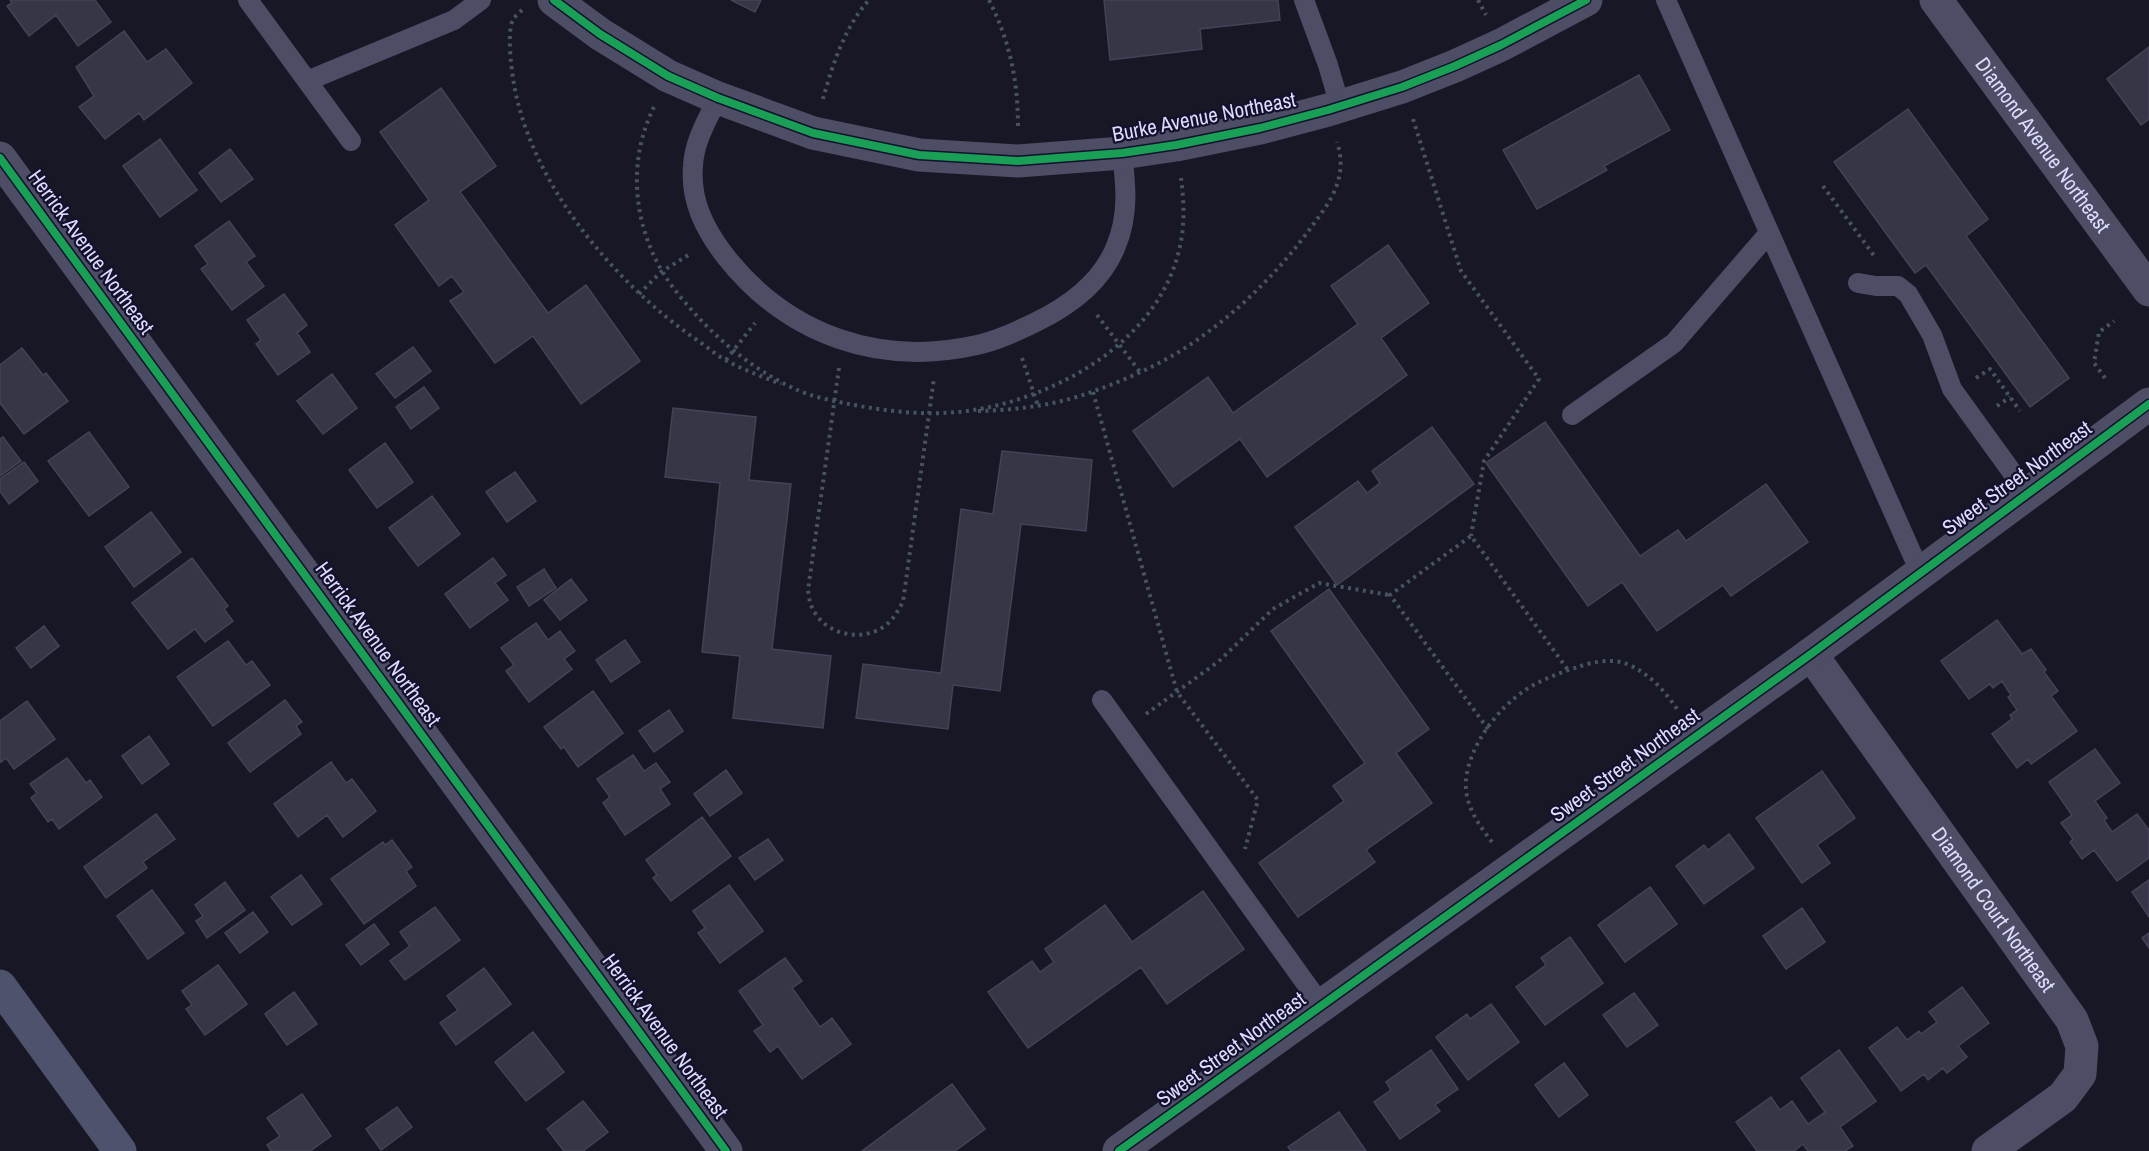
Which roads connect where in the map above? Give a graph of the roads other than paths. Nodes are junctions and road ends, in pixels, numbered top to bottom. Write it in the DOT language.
graph roads {
  1 [pos="248,0"];
  2 [pos="482,0"];
  3 [pos="1304,0"];
  4 [pos="1586,0"];
  5 [pos="1666,0"];
  6 [pos="1936,0"];
  7 [pos="539,4"];
  8 [pos="307,81"];
  9 [pos="718,98"];
  10 [pos="1334,108"];
  11 [pos="351,141"];
  12 [pos="1122,153"];
  13 [pos="0,158"];
  14 [pos="1769,233"];
  15 [pos="1858,283"];
  16 [pos="2149,290"];
  17 [pos="2149,404"];
  18 [pos="1572,415"];
  19 [pos="2027,493"];
  20 [pos="1920,572"];
  21 [pos="1811,654"];
  22 [pos="1102,699"];
  23 [pos="0,986"];
  24 [pos="1322,1006"];
  25 [pos="120,1151"];
  26 [pos="726,1151"];
  27 [pos="1119,1151"];
  28 [pos="1988,1151"];
  1 -- 8 [label="lane"];
  2 -- 8 [label="lane"];
  3 -- 10 [label="lane"];
  4 -- 10 [label="street, Burke Avenue Northeast"];
  5 -- 14 [label="lane"];
  6 -- 16 [label="street, Diamond Avenue Northeast"];
  7 -- 9 [label="street, Burke Avenue Northeast"];
  8 -- 11 [label="lane"];
  9 -- 12 [label="street, Burke Avenue Northeast"];
  9 -- 12 [label="lane"];
  10 -- 12 [label="street, Burke Avenue Northeast"];
  13 -- 26 [label="street, Herrick Avenue Northeast"];
  14 -- 18 [label="lane"];
  14 -- 20 [label="lane"];
  15 -- 19 [label="lane"];
  17 -- 19 [label="street, Sweet Street Northeast"];
  19 -- 20 [label="street, Sweet Street Northeast"];
  20 -- 21 [label="street, Sweet Street Northeast"];
  21 -- 24 [label="street, Sweet Street Northeast"];
  21 -- 28 [label="street, Diamond Court Northeast"];
  22 -- 24 [label="lane"];
  23 -- 25 [label="main road"];
  24 -- 27 [label="street, Sweet Street Northeast"];
}
